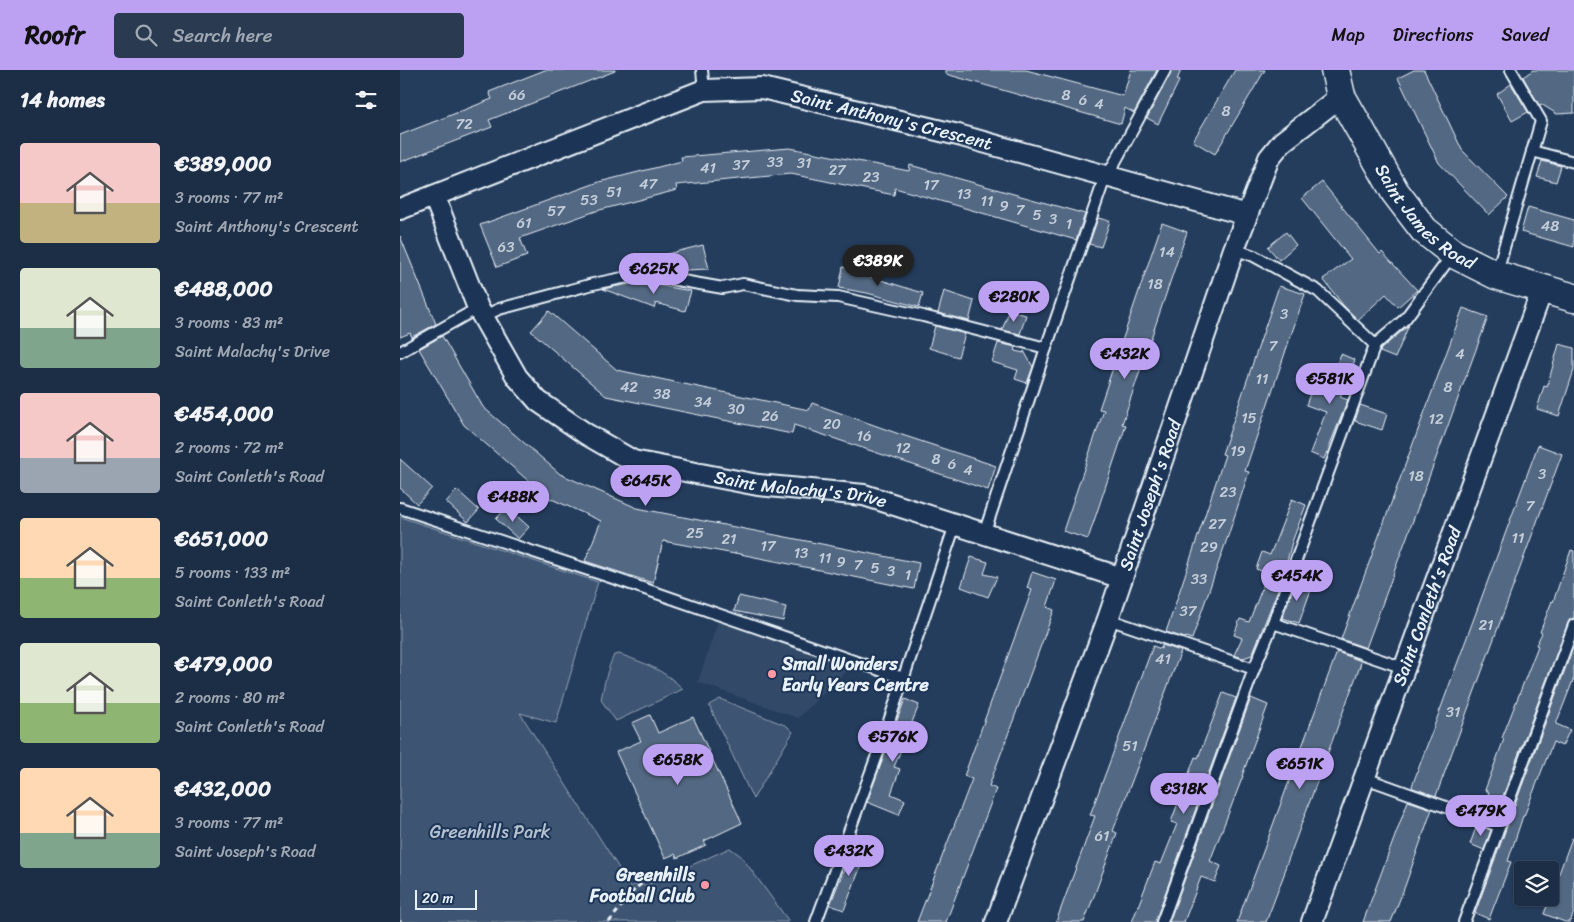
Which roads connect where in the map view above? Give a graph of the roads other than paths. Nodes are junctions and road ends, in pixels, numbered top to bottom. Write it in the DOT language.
graph roads {
  1 [pos="702,70"];
  2 [pos="1165,70"];
  3 [pos="1511,70"];
  4 [pos="1338,83"];
  5 [pos="704,90"];
  6 [pos="1532,151"];
  7 [pos="1574,162"];
  8 [pos="1108,176"];
  9 [pos="434,196"];
  10 [pos="400,209"];
  11 [pos="1247,215"];
  12 [pos="1234,249"];
  13 [pos="1454,254"];
  14 [pos="1496,275"];
  15 [pos="1542,290"];
  16 [pos="1574,298"];
  17 [pos="480,313"];
  18 [pos="1375,345"];
  19 [pos="1046,348"];
  20 [pos="400,352"];
  21 [pos="400,508"];
  22 [pos="956,525"];
  23 [pos="984,534"];
  24 [pos="1122,578"];
  25 [pos="1108,619"];
  26 [pos="1273,623"];
  27 [pos="1574,625"];
  28 [pos="1404,668"];
  29 [pos="1254,669"];
  30 [pos="903,678"];
  31 [pos="1365,778"];
  32 [pos="1499,826"];
  33 [pos="816,922"];
  34 [pos="996,922"];
  35 [pos="1162,922"];
  36 [pos="1312,922"];
  37 [pos="1464,922"];
  1 -- 5 [label="lane"];
  2 -- 8 [label="lane"];
  3 -- 6 [label="lane"];
  4 -- 11 [label="street, Saint Joseph's Road"];
  4 -- 13 [label="street, Saint James Road"];
  5 -- 8 [label="street, Saint Anthony's Crescent"];
  5 -- 9 [label="street, Saint Anthony's Crescent"];
  6 -- 7 [label="lane"];
  6 -- 14 [label="lane"];
  8 -- 11 [label="street, Saint Anthony's Crescent"];
  8 -- 19 [label="lane"];
  9 -- 10 [label="street, Saint Anthony's Crescent"];
  9 -- 17 [label="street, Saint Malachy's Drive"];
  11 -- 12 [label="street, Saint Joseph's Road"];
  12 -- 18 [label="lane"];
  12 -- 24 [label="street, Saint Joseph's Road"];
  13 -- 14 [label="street, Saint James Road"];
  13 -- 18 [label="lane"];
  14 -- 15 [label="street, Saint James Road"];
  15 -- 16 [label="street, Saint James Road"];
  15 -- 28 [label="street, Saint Conleth's Road"];
  17 -- 19 [label="lane"];
  17 -- 20 [label="lane"];
  17 -- 22 [label="street, Saint Malachy's Drive"];
  18 -- 26 [label="lane"];
  19 -- 23 [label="lane"];
  21 -- 30 [label="lane"];
  22 -- 23 [label="street, Saint Malachy's Drive"];
  22 -- 30 [label="lane"];
  23 -- 24 [label="street, Saint Malachy's Drive"];
  24 -- 25 [label="street, Saint Joseph's Road"];
  25 -- 29 [label="lane"];
  25 -- 34 [label="street, Saint Joseph's Road"];
  26 -- 28 [label="lane"];
  26 -- 29 [label="lane"];
  27 -- 32 [label="lane"];
  28 -- 31 [label="street, Saint Conleth's Road"];
  29 -- 35 [label="lane"];
  30 -- 33 [label="lane"];
  31 -- 32 [label="lane"];
  31 -- 36 [label="street, Saint Conleth's Road"];
  32 -- 37 [label="lane"];
}
